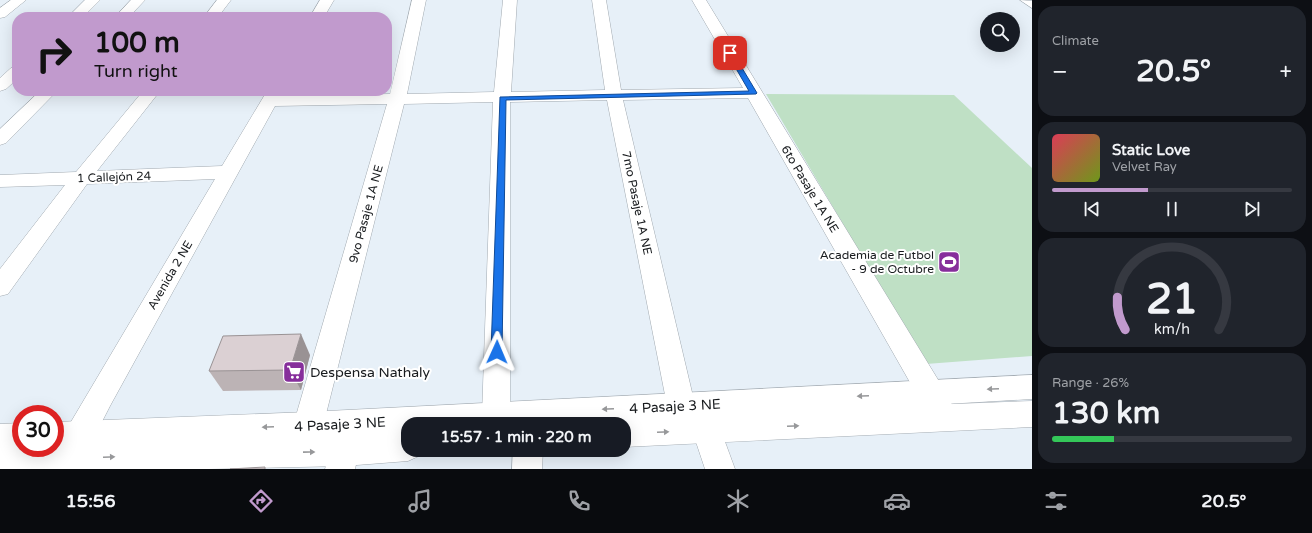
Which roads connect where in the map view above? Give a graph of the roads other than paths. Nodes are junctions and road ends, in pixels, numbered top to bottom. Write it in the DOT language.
graph roads {
  1 [pos="19,0"];
  2 [pos="93,0"];
  3 [pos="138,0"];
  4 [pos="224,0"];
  5 [pos="328,0"];
  6 [pos="419,0"];
  7 [pos="510,0"];
  8 [pos="599,0"];
  9 [pos="699,0"];
  10 [pos="1024,0"];
  11 [pos="1032,5"];
  12 [pos="80,12"];
  13 [pos="127,12"];
  14 [pos="214,12"];
  15 [pos="321,12"];
  16 [pos="0,14"];
  17 [pos="0,65"];
  18 [pos="12,65"];
  19 [pos="12,75"];
  20 [pos="0,86"];
  21 [pos="753,93"];
  22 [pos="44,96"];
  23 [pos="148,96"];
  24 [pos="272,96"];
  25 [pos="614,96"];
  26 [pos="502,98"];
  27 [pos="397,100"];
  28 [pos="0,139"];
  29 [pos="229,172"];
  30 [pos="81,178"];
  31 [pos="0,181"];
  32 [pos="0,287"];
  33 [pos="1032,387"];
  34 [pos="931,393"];
  35 [pos="681,405"];
  36 [pos="1032,414"];
  37 [pos="496,415"];
  38 [pos="946,418"];
  39 [pos="308,426"];
  40 [pos="707,430"];
  41 [pos="631,433"];
  42 [pos="12,437"];
  43 [pos="0,438"];
  44 [pos="67,443"];
  45 [pos="401,447"];
  46 [pos="171,451"];
  47 [pos="528,457"];
  48 [pos="342,460"];
  49 [pos="0,462"];
  50 [pos="528,469"];
  51 [pos="720,469"];
  1 -- 16 [label="street"];
  2 -- 12 [label="street"];
  3 -- 13 [label="street"];
  4 -- 14 [label="street"];
  5 -- 15 [label="street"];
  6 -- 27 [label="street, 9vo Pasaje 1A NE"];
  7 -- 26 [label="street"];
  8 -- 25 [label="street, 7mo Pasaje 1A NE"];
  9 -- 21 [label="street, 6to Pasaje 1A NE"];
  10 -- 11 [label="lane"];
  17 -- 18 [label="street"];
  19 -- 20 [label="street"];
  21 -- 25 [label="street"];
  21 -- 34 [label="street, 6to Pasaje 1A NE"];
  22 -- 28 [label="street"];
  23 -- 30 [label="street"];
  24 -- 27 [label="street"];
  24 -- 29 [label="street, Avenida 2 NE"];
  25 -- 26 [label="street"];
  25 -- 35 [label="street, 7mo Pasaje 1A NE"];
  26 -- 27 [label="street"];
  26 -- 37 [label="street"];
  27 -- 39 [label="street, 9vo Pasaje 1A NE"];
  29 -- 30 [label="street, 1 Callejón 24"];
  29 -- 44 [label="street, Avenida 2 NE"];
  30 -- 31 [label="street, 1 Callejón 24"];
  30 -- 32 [label="street"];
  33 -- 34 [label="street, 4 Pasaje 3 NE, one-way"];
  34 -- 35 [label="street, 4 Pasaje 3 NE, one-way"];
  34 -- 38 [label="street, 6to Pasaje 1A NE"];
  35 -- 37 [label="street, 4 Pasaje 3 NE, one-way"];
  36 -- 38 [label="street, 4 Pasaje 3 NE"];
  37 -- 39 [label="street, 4 Pasaje 3 NE"];
  40 -- 38 [label="street, 4 Pasaje 3 NE, one-way"];
  39 -- 46 [label="street, 4 Pasaje 3 NE, one-way"];
  41 -- 40 [label="street, 4 Pasaje 3 NE, one-way"];
  40 -- 51 [label="street"];
  42 -- 43 [label="street"];
  44 -- 46 [label="street, 4 Pasaje 3 NE"];
  44 -- 49 [label="street, 4 Pasaje 3 NE"];
  45 -- 48 [label="street, 4 Pasaje 3 NE"];
  46 -- 48 [label="street, 4 Pasaje 3 NE, one-way"];
  47 -- 50 [label="street"];
}
